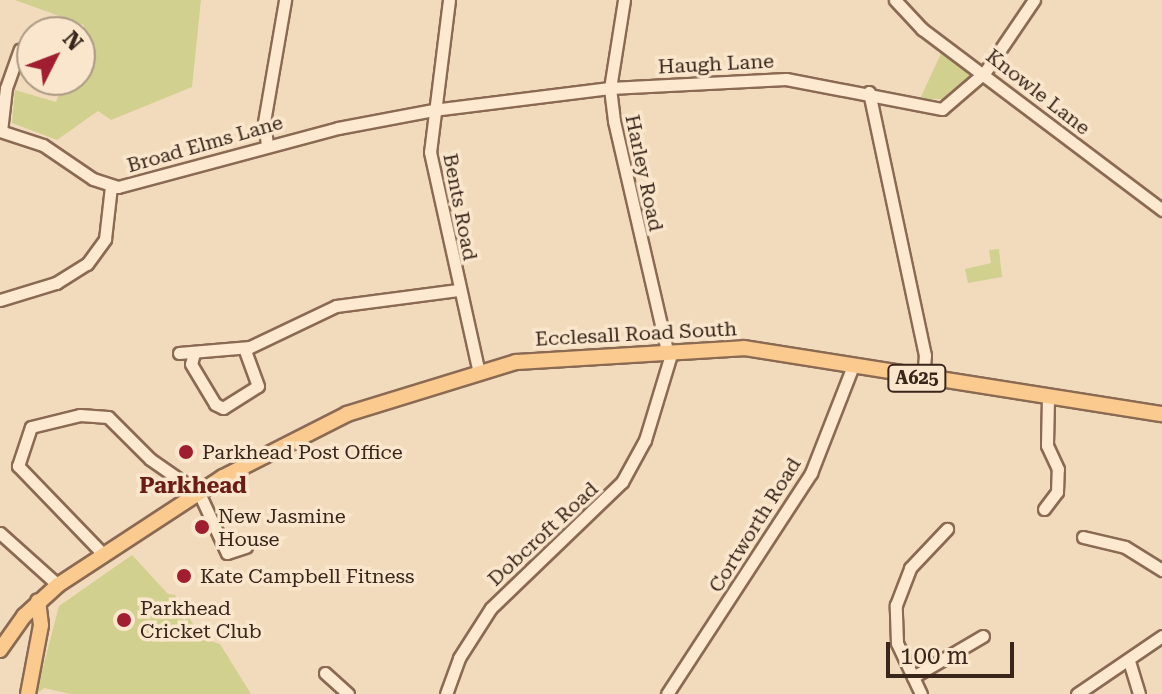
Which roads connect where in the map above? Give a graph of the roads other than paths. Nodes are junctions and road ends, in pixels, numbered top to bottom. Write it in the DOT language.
graph roads {
  1 [pos="285,0"];
  2 [pos="449,0"];
  3 [pos="624,0"];
  4 [pos="895,0"];
  5 [pos="1034,0"];
  6 [pos="16,60"];
  7 [pos="985,72"];
  8 [pos="610,88"];
  9 [pos="869,92"];
  10 [pos="433,110"];
  11 [pos="1,131"];
  12 [pos="267,145"];
  13 [pos="111,186"];
  14 [pos="1162,210"];
  15 [pos="458,290"];
  16 [pos="0,300"];
  17 [pos="244,348"];
  18 [pos="669,351"];
  19 [pos="179,353"];
  20 [pos="194,353"];
  21 [pos="853,366"];
  22 [pos="479,373"];
  23 [pos="923,378"];
  24 [pos="1048,397"];
  25 [pos="1162,414"];
  26 [pos="199,493"];
  27 [pos="1044,509"];
  28 [pos="947,529"];
  29 [pos="0,533"];
  30 [pos="1083,537"];
  31 [pos="246,547"];
  32 [pos="104,555"];
  33 [pos="1162,570"];
  34 [pos="58,585"];
  35 [pos="38,601"];
  36 [pos="14,629"];
  37 [pos="40,629"];
  38 [pos="983,636"];
  39 [pos="1162,636"];
  40 [pos="0,650"];
  41 [pos="1129,661"];
  42 [pos="325,673"];
  43 [pos="913,677"];
  44 [pos="28,694"];
  45 [pos="348,694"];
  46 [pos="446,694"];
  47 [pos="667,694"];
  48 [pos="921,694"];
  49 [pos="1077,694"];
  50 [pos="1139,694"];
  1 -- 12 [label="street"];
  2 -- 10 [label="street, Bents Road"];
  3 -- 8 [label="street, Harley Road"];
  4 -- 7 [label="street, Knowle Lane"];
  5 -- 7 [label="street"];
  6 -- 11 [label="street"];
  7 -- 9 [label="street, Haugh Lane"];
  7 -- 14 [label="street, Knowle Lane"];
  8 -- 9 [label="street, Haugh Lane"];
  8 -- 10 [label="street, Haugh Lane"];
  8 -- 18 [label="street, Harley Road"];
  9 -- 23 [label="street"];
  10 -- 12 [label="street, Broad Elms Lane"];
  10 -- 15 [label="street, Bents Road"];
  11 -- 13 [label="street, Broad Elms Lane"];
  12 -- 13 [label="street, Broad Elms Lane"];
  13 -- 16 [label="street"];
  15 -- 17 [label="street"];
  15 -- 22 [label="street, Bents Road"];
  17 -- 20 [label="street"];
  17 -- 20 [label="street"];
  18 -- 21 [label="main road, Ecclesall Road South / A625"];
  18 -- 22 [label="main road, Ecclesall Road South / A625"];
  18 -- 46 [label="street, Dobcroft Road"];
  19 -- 20 [label="street"];
  21 -- 23 [label="main road, Ecclesall Road South / A625"];
  21 -- 47 [label="street, Cortworth Road"];
  22 -- 26 [label="main road, Ecclesall Road South / A625"];
  23 -- 24 [label="main road, Ecclesall Road South / A625"];
  24 -- 25 [label="main road, Ecclesall Road South / A625"];
  24 -- 27 [label="street"];
  26 -- 31 [label="street"];
  26 -- 32 [label="main road, Ecclesall Road South / A625"];
  26 -- 32 [label="street"];
  28 -- 43 [label="street"];
  29 -- 34 [label="street"];
  30 -- 33 [label="street"];
  32 -- 34 [label="main road, Ecclesall Road South / A625"];
  34 -- 35 [label="main road, Ecclesall Road South / A625"];
  34 -- 37 [label="main road"];
  35 -- 36 [label="main road, Ecclesall Road South / A625"];
  35 -- 37 [label="main road"];
  36 -- 37 [label="main road"];
  36 -- 40 [label="main road, Ecclesall Road South / A625"];
  37 -- 44 [label="main road"];
  38 -- 43 [label="street"];
  39 -- 41 [label="street"];
  41 -- 49 [label="street"];
  41 -- 50 [label="street"];
  42 -- 45 [label="street"];
  43 -- 48 [label="street"];
}
